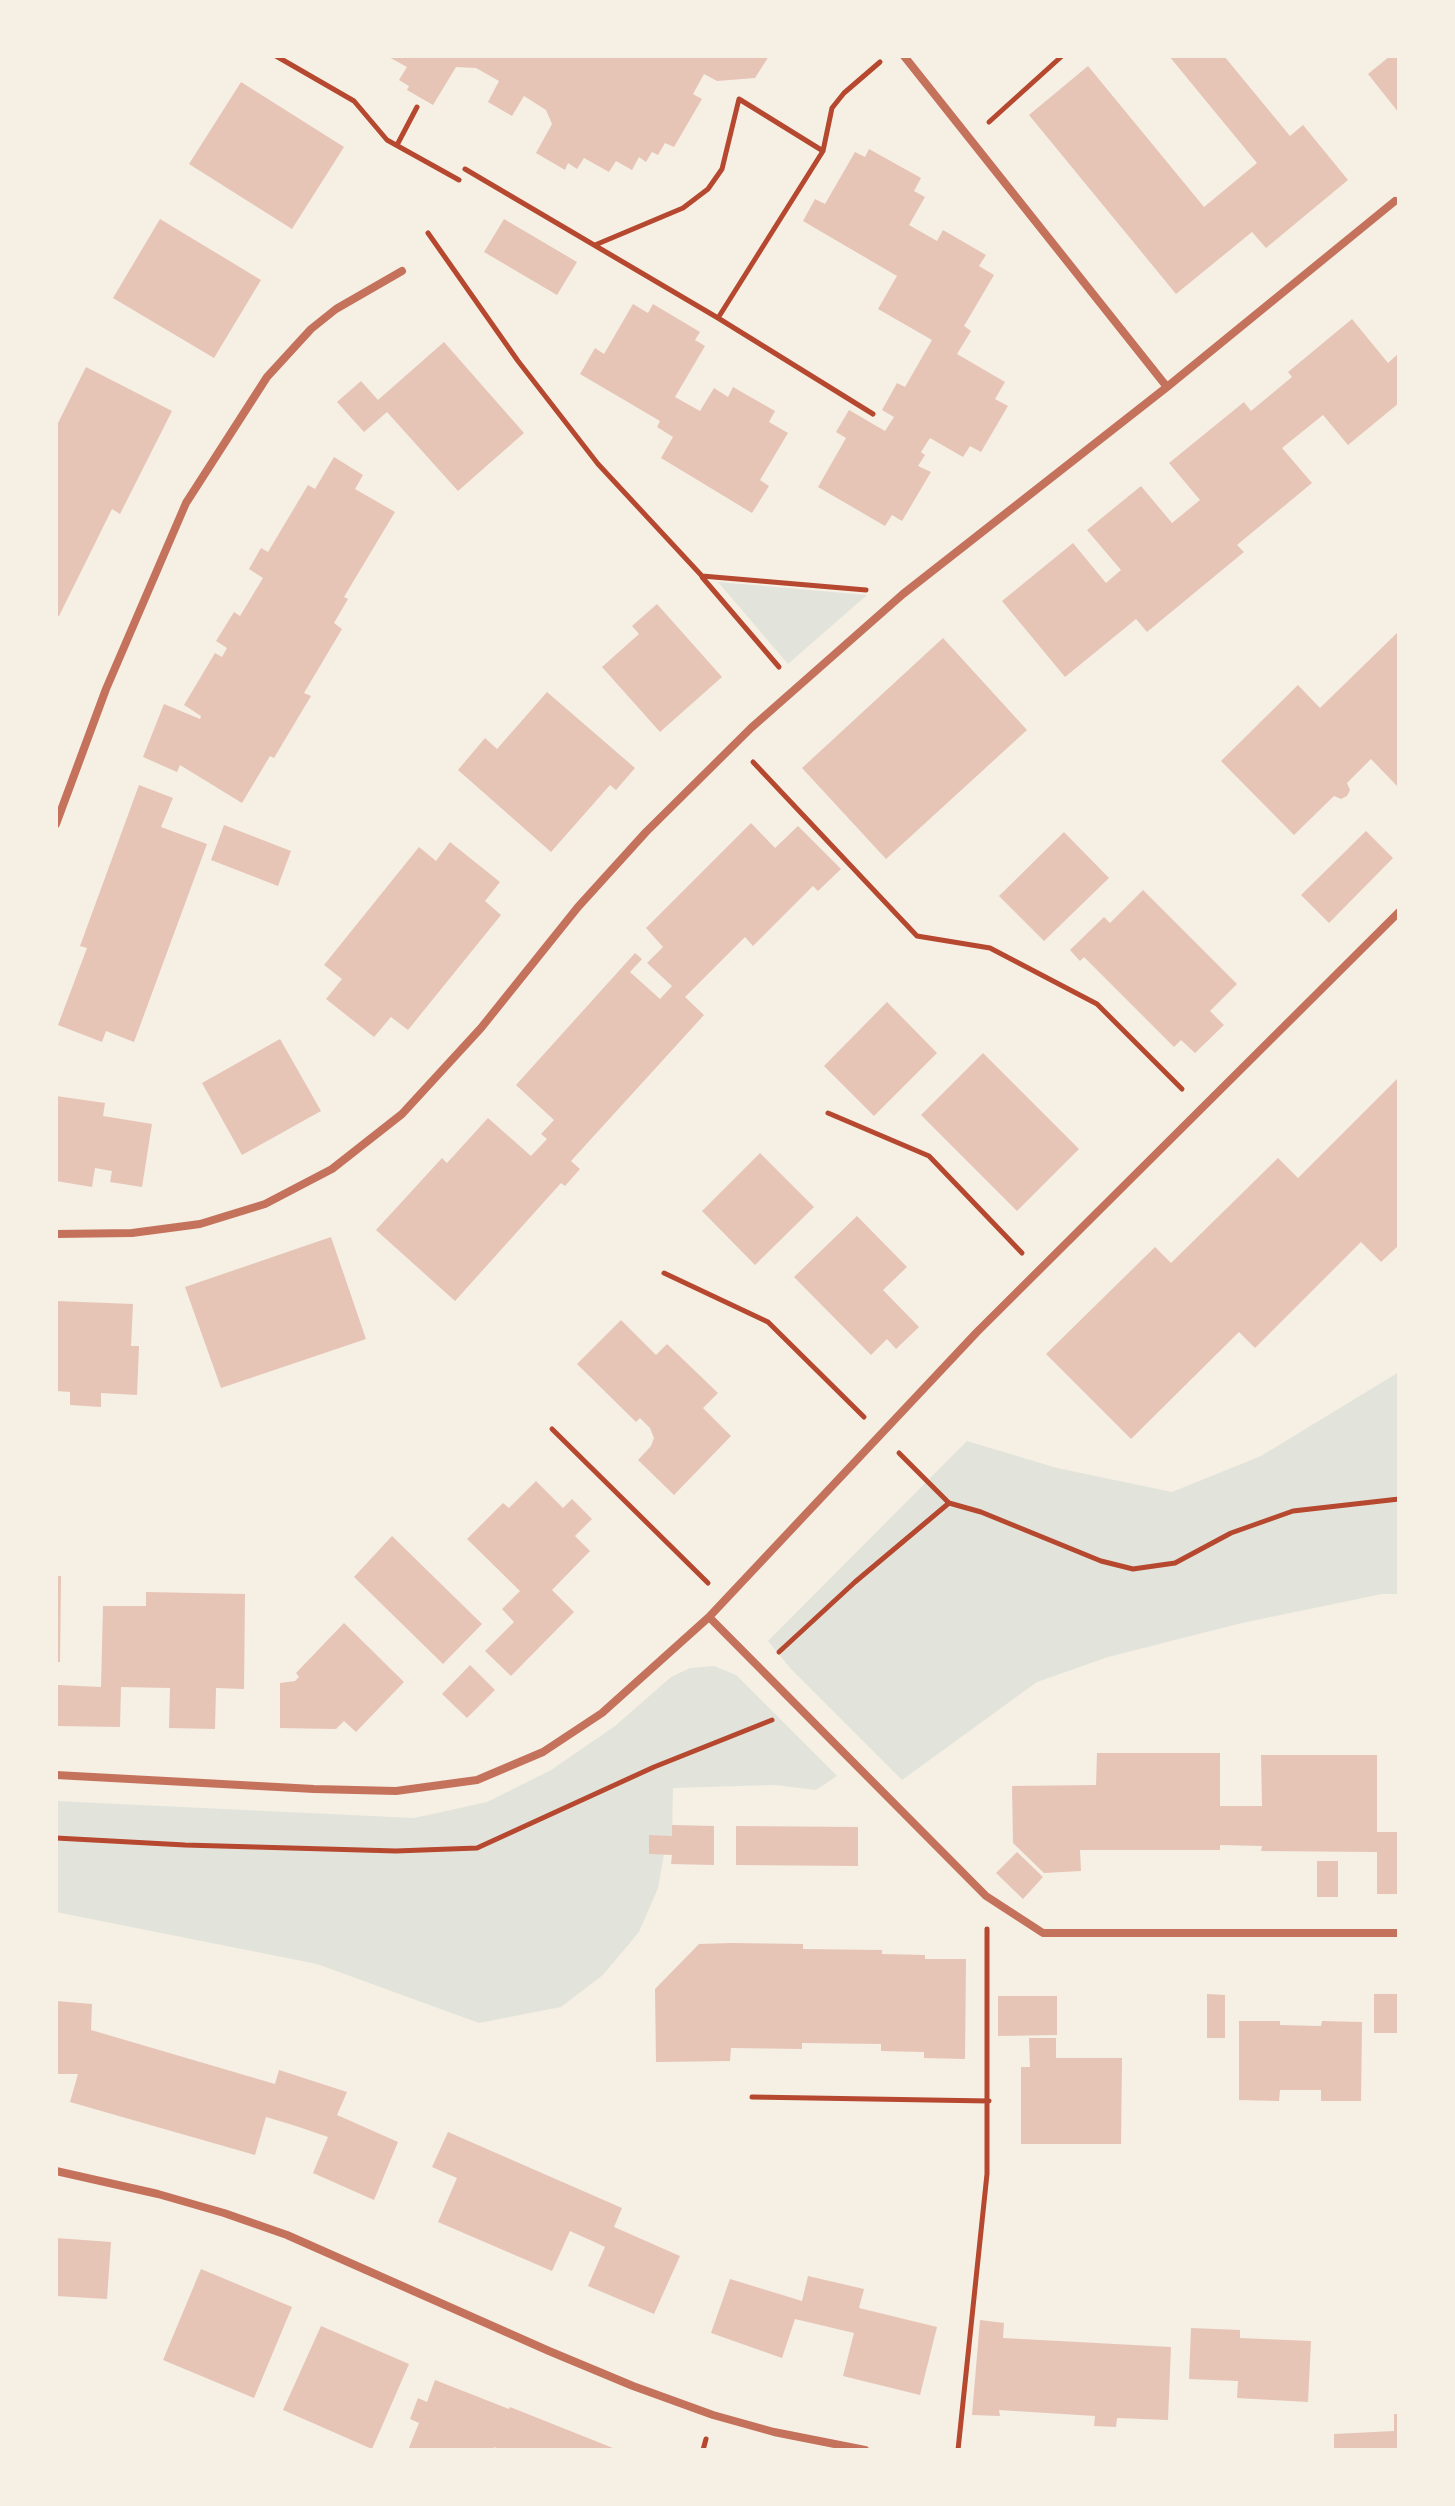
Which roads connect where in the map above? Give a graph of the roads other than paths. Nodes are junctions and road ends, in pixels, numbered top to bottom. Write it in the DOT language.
graph roads {
  1 [pos="904,56"];
  2 [pos="1395,201"];
  3 [pos="402,271"];
  4 [pos="1167,387"];
  5 [pos="56,824"];
  6 [pos="1399,912"];
  7 [pos="56,1234"];
  8 [pos="709,1617"];
  9 [pos="56,1775"];
  10 [pos="1399,1933"];
  11 [pos="56,2171"];
  12 [pos="865,2450"];
  1 -- 4 [label="street"];
  2 -- 4 [label="street"];
  3 -- 5 [label="street"];
  4 -- 7 [label="street"];
  6 -- 8 [label="street"];
  8 -- 9 [label="street"];
  8 -- 10 [label="street"];
  11 -- 12 [label="street"];
}
